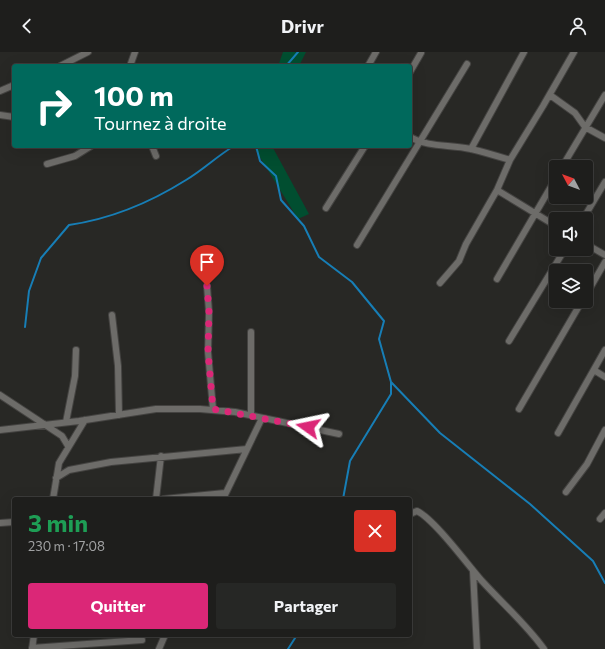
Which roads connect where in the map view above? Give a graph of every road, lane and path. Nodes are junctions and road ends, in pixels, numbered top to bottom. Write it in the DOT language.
graph roads {
  1 [pos="88,52"];
  2 [pos="135,52"];
  3 [pos="376,52"];
  4 [pos="524,52"];
  5 [pos="574,52"];
  6 [pos="421,53"];
  7 [pos="64,64"];
  8 [pos="131,64"];
  9 [pos="369,64"];
  10 [pos="467,64"];
  11 [pos="412,69"];
  12 [pos="12,86"];
  13 [pos="0,92"];
  14 [pos="550,95"];
  15 [pos="605,95"];
  16 [pos="0,115"];
  17 [pos="12,117"];
  18 [pos="585,127"];
  19 [pos="412,138"];
  20 [pos="605,138"];
  21 [pos="419,142"];
  22 [pos="88,148"];
  23 [pos="153,148"];
  24 [pos="363,148"];
  25 [pos="471,149"];
  26 [pos="156,156"];
  27 [pos="510,160"];
  28 [pos="566,160"];
  29 [pos="47,164"];
  30 [pos="605,182"];
  31 [pos="496,190"];
  32 [pos="549,190"];
  33 [pos="326,208"];
  34 [pos="587,212"];
  35 [pos="535,213"];
  36 [pos="549,222"];
  37 [pos="357,245"];
  38 [pos="593,248"];
  39 [pos="605,255"];
  40 [pos="561,256"];
  41 [pos="605,262"];
  42 [pos="497,279"];
  43 [pos="593,282"];
  44 [pos="440,283"];
  45 [pos="207,286"];
  46 [pos="578,308"];
  47 [pos="112,315"];
  48 [pos="250,332"];
  49 [pos="509,341"];
  50 [pos="76,350"];
  51 [pos="605,350"];
  52 [pos="594,370"];
  53 [pos="605,377"];
  54 [pos="0,395"];
  55 [pos="213,409"];
  56 [pos="519,410"];
  57 [pos="119,416"];
  58 [pos="251,416"];
  59 [pos="262,418"];
  60 [pos="85,420"];
  61 [pos="66,422"];
  62 [pos="43,424"];
  63 [pos="0,430"];
  64 [pos="605,430"];
  65 [pos="558,433"];
  66 [pos="339,434"];
  67 [pos="68,446"];
  68 [pos="247,449"];
  69 [pos="161,456"];
  70 [pos="56,478"];
  71 [pos="566,492"];
  72 [pos="224,496"];
  73 [pos="53,497"];
  74 [pos="156,497"];
  75 [pos="204,497"];
  76 [pos="605,512"];
  77 [pos="412,513"];
  78 [pos="600,519"];
  79 [pos="12,522"];
  80 [pos="0,524"];
  81 [pos="473,571"];
  82 [pos="34,637"];
  83 [pos="164,637"];
  84 [pos="142,640"];
  85 [pos="32,649"];
  86 [pos="159,649"];
  87 [pos="477,649"];
  88 [pos="544,649"];
  1 -- 7 [label="street"];
  2 -- 8 [label="street"];
  3 -- 9 [label="street"];
  4 -- 25 [label="street"];
  5 -- 14 [label="street"];
  6 -- 11 [label="street"];
  10 -- 21 [label="street"];
  12 -- 13 [label="street"];
  14 -- 18 [label="street"];
  14 -- 27 [label="street"];
  15 -- 18 [label="street"];
  16 -- 17 [label="street"];
  18 -- 20 [label="street"];
  18 -- 28 [label="street"];
  19 -- 21 [label="street"];
  21 -- 25 [label="street"];
  21 -- 37 [label="street"];
  22 -- 29 [label="street"];
  23 -- 26 [label="street"];
  24 -- 33 [label="street"];
  25 -- 27 [label="street"];
  27 -- 31 [label="street"];
  30 -- 34 [label="street"];
  31 -- 35 [label="street"];
  31 -- 44 [label="street"];
  32 -- 35 [label="street"];
  35 -- 36 [label="street"];
  35 -- 42 [label="street"];
  38 -- 39 [label="street"];
  40 -- 49 [label="street"];
  41 -- 43 [label="street"];
  45 -- 55 [label="street"];
  46 -- 56 [label="street"];
  47 -- 57 [label="street"];
  48 -- 58 [label="street"];
  50 -- 61 [label="street"];
  51 -- 52 [label="street"];
  52 -- 53 [label="street"];
  52 -- 65 [label="street"];
  54 -- 62 [label="street"];
  55 -- 57 [label="street"];
  55 -- 58 [label="street"];
  57 -- 60 [label="street"];
  58 -- 59 [label="street"];
  59 -- 66 [label="street"];
  59 -- 68 [label="street"];
  60 -- 61 [label="street"];
  60 -- 67 [label="street"];
  61 -- 62 [label="street"];
  62 -- 63 [label="street"];
  62 -- 67 [label="street"];
  64 -- 71 [label="street"];
  67 -- 70 [label="street"];
  68 -- 69 [label="street"];
  68 -- 72 [label="street"];
  69 -- 70 [label="street"];
  69 -- 74 [label="street"];
  70 -- 73 [label="street"];
  72 -- 75 [label="street"];
  76 -- 78 [label="street"];
  77 -- 81 [label="street"];
  79 -- 80 [label="street"];
  81 -- 87 [label="street"];
  81 -- 88 [label="street"];
  82 -- 85 [label="street"];
  83 -- 86 [label="street"];
  84 -- 85 [label="street"];
}
